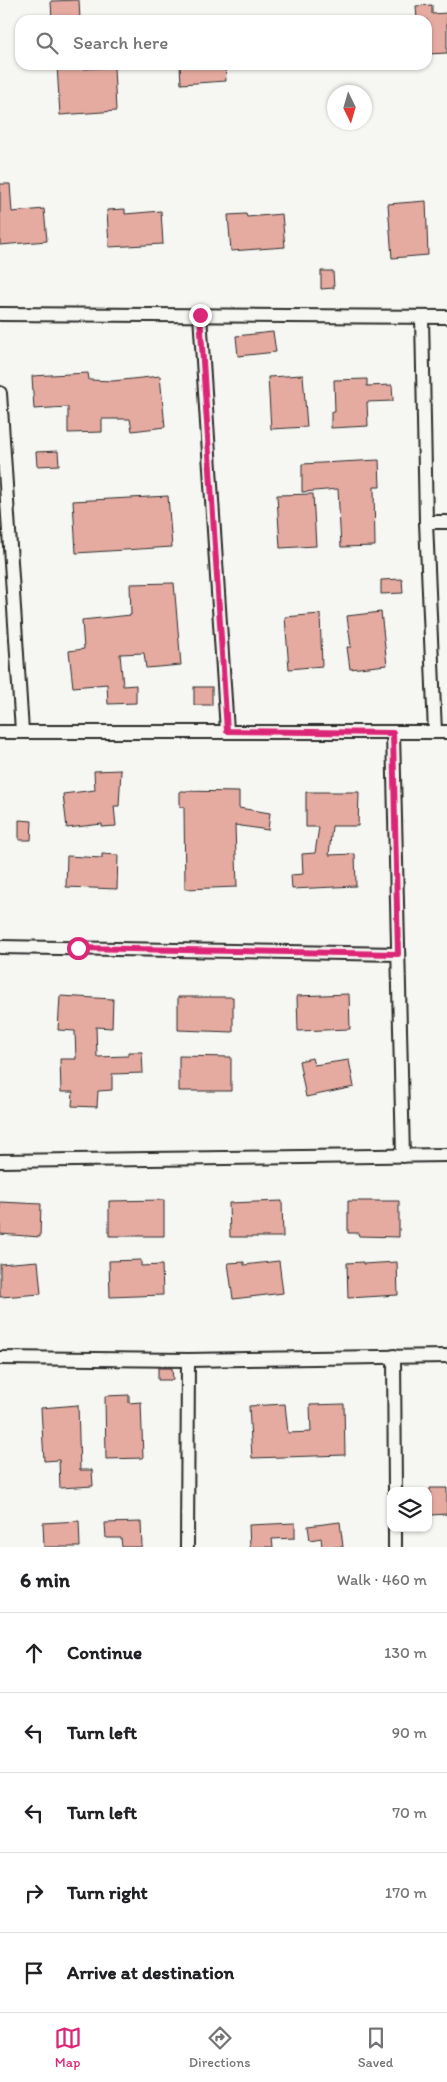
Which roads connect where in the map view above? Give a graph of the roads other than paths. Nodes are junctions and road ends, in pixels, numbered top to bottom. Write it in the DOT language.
graph roads {
  1 [pos="0,314"];
  2 [pos="200,315"];
  3 [pos="447,317"];
  4 [pos="422,318"];
  5 [pos="0,393"];
  6 [pos="4,519"];
  7 [pos="426,522"];
  8 [pos="447,522"];
  9 [pos="22,731"];
  10 [pos="227,731"];
  11 [pos="0,732"];
  12 [pos="441,732"];
  13 [pos="393,733"];
  14 [pos="0,947"];
  15 [pos="398,954"];
  16 [pos="447,1155"];
  17 [pos="403,1156"];
  18 [pos="0,1161"];
  19 [pos="394,1356"];
  20 [pos="447,1356"];
  21 [pos="0,1358"];
  22 [pos="188,1360"];
  23 [pos="395,1487"];
  24 [pos="395,1532"];
  25 [pos="187,1547"];
  26 [pos="395,1547"];
  1 -- 2 [label="street"];
  2 -- 4 [label="street"];
  2 -- 10 [label="street"];
  3 -- 4 [label="street"];
  4 -- 7 [label="street"];
  5 -- 6 [label="street"];
  6 -- 9 [label="street"];
  7 -- 8 [label="street"];
  7 -- 12 [label="street"];
  9 -- 10 [label="street"];
  9 -- 11 [label="street"];
  10 -- 13 [label="street"];
  12 -- 13 [label="street"];
  13 -- 15 [label="street"];
  14 -- 15 [label="street"];
  15 -- 17 [label="street"];
  16 -- 17 [label="street"];
  17 -- 18 [label="street"];
  19 -- 20 [label="street"];
  19 -- 22 [label="street"];
  19 -- 23 [label="street"];
  21 -- 22 [label="street"];
  22 -- 25 [label="street"];
  24 -- 26 [label="street"];
}
